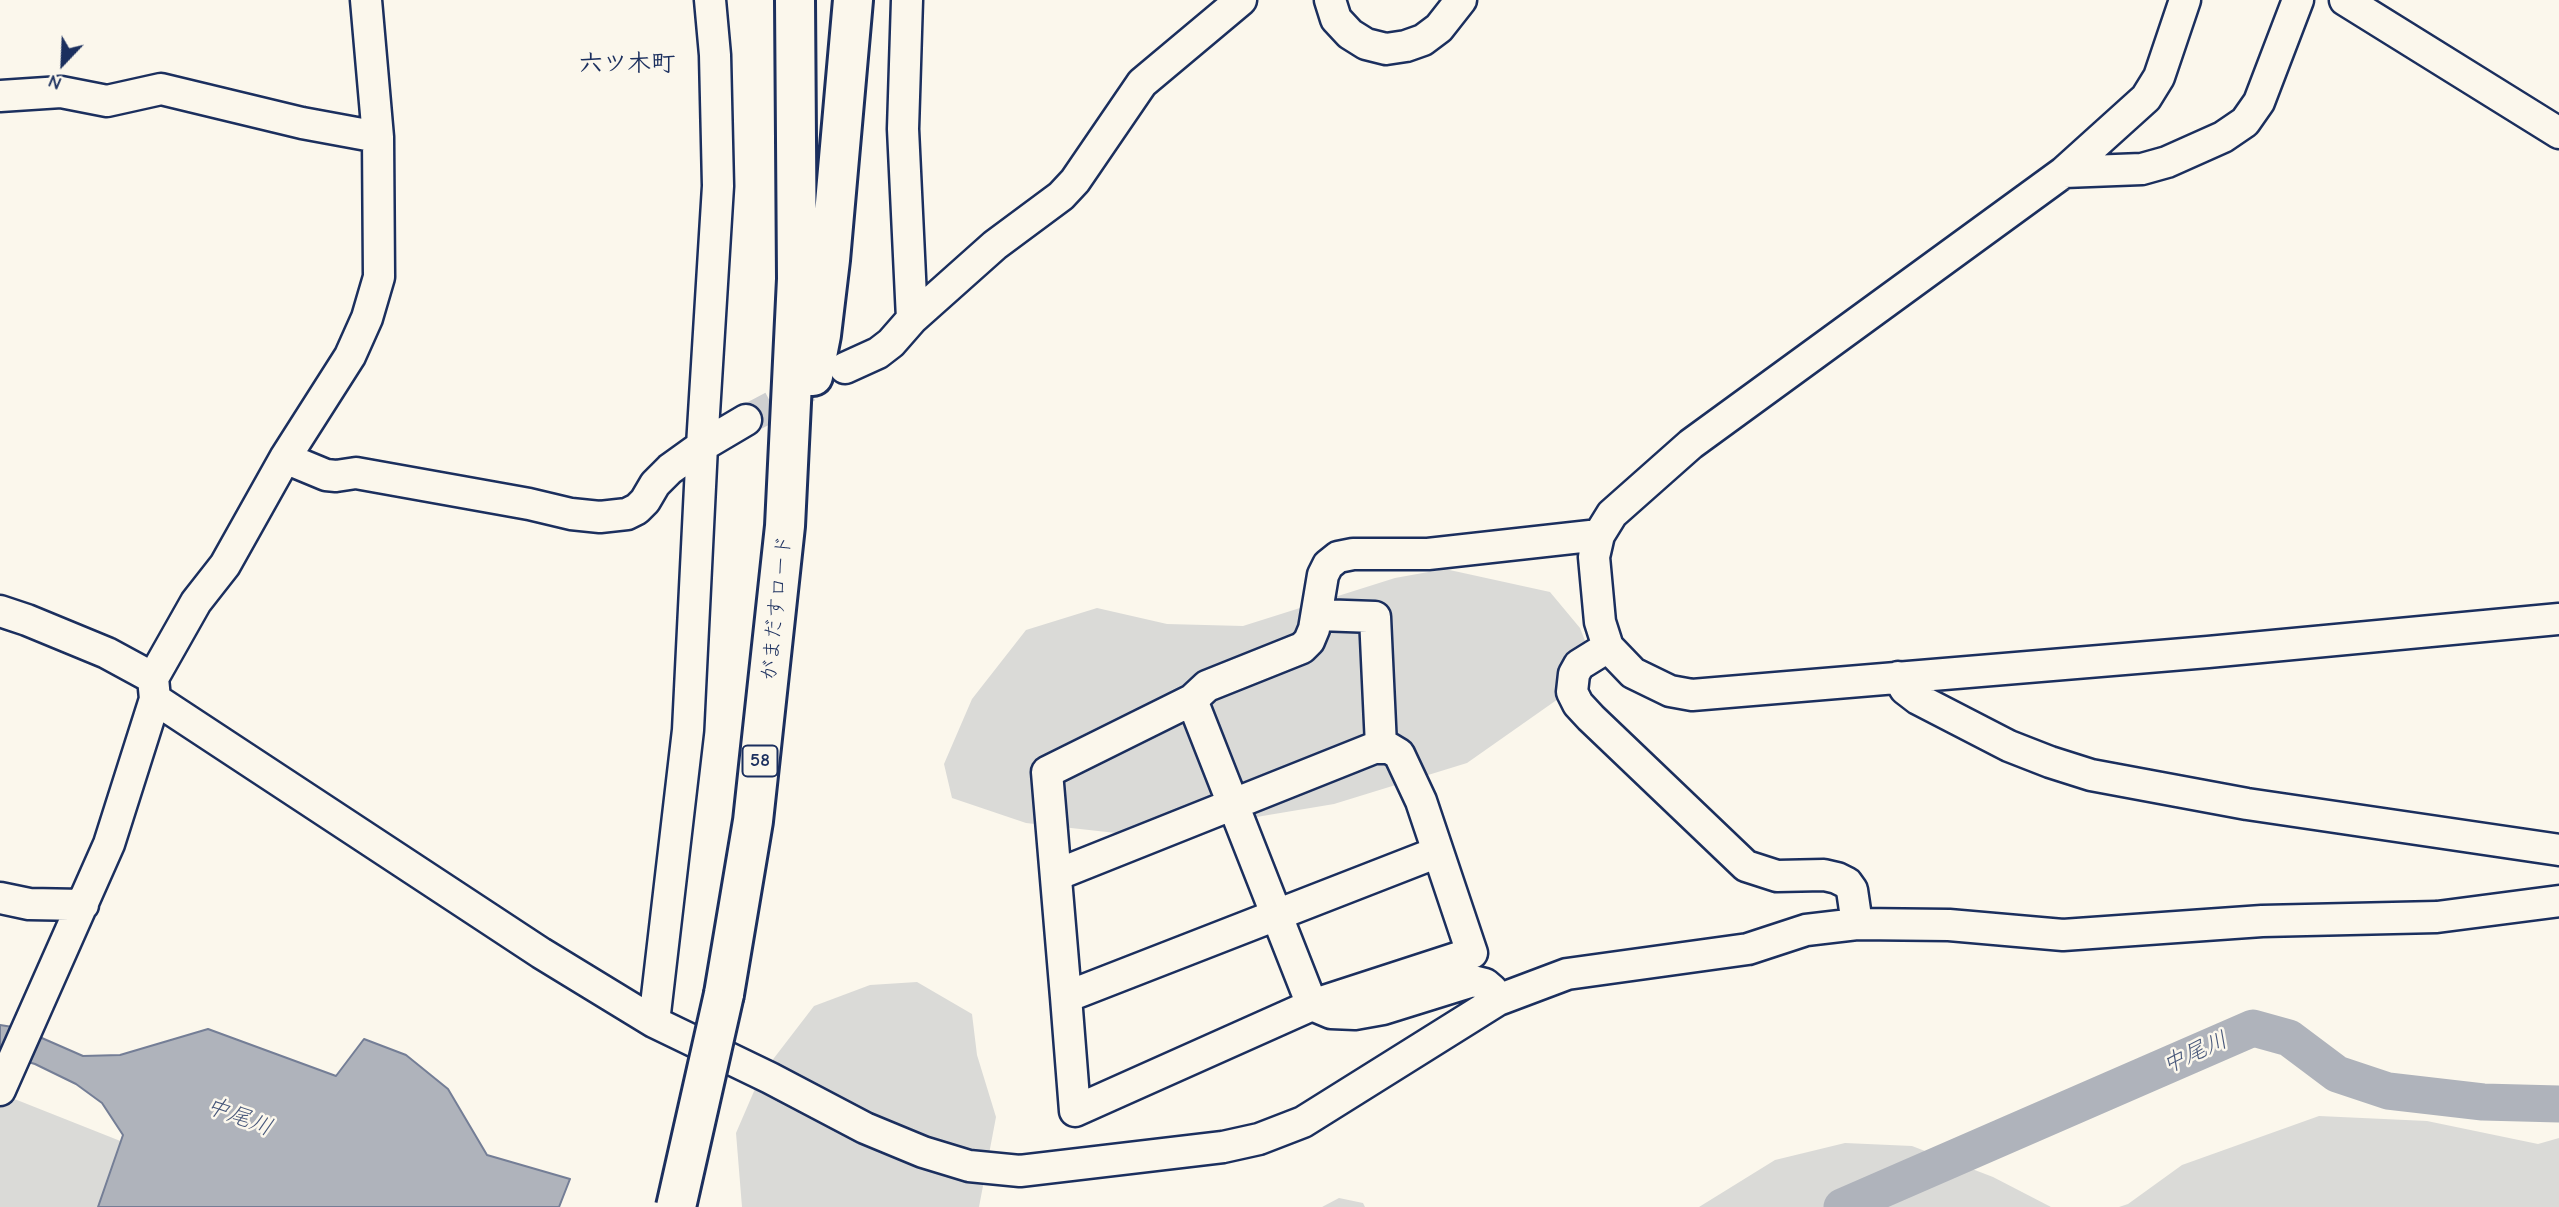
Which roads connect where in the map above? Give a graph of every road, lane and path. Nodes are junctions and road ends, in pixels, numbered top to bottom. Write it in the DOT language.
graph roads {
  1 [pos="366,0"];
  2 [pos="710,0"];
  3 [pos="787,0"];
  4 [pos="795,0"];
  5 [pos="853,0"];
  6 [pos="907,0"];
  7 [pos="1241,0"];
  8 [pos="1329,0"];
  9 [pos="1461,0"];
  10 [pos="2185,0"];
  11 [pos="2298,0"];
  12 [pos="2345,0"];
  13 [pos="797,78"];
  14 [pos="0,96"];
  15 [pos="2559,133"];
  16 [pos="378,137"];
  17 [pos="2064,172"];
  18 [pos="912,319"];
  19 [pos="845,368"];
  20 [pos="746,419"];
  21 [pos="702,446"];
  22 [pos="285,458"];
  23 [pos="785,526"];
  24 [pos="1599,536"];
  25 [pos="0,611"];
  26 [pos="1318,615"];
  27 [pos="2559,619"];
  28 [pos="1608,647"];
  29 [pos="1898,677"];
  30 [pos="154,689"];
  31 [pos="1192,700"];
  32 [pos="1381,746"];
  33 [pos="1233,805"];
  34 [pos="2559,850"];
  35 [pos="1438,852"];
  36 [pos="1056,875"];
  37 [pos="0,898"];
  38 [pos="2559,901"];
  39 [pos="79,915"];
  40 [pos="1276,915"];
  41 [pos="1857,924"];
  42 [pos="1066,997"];
  43 [pos="1498,1000"];
  44 [pos="1312,1004"];
  45 [pos="654,1022"];
  46 [pos="0,1090"];
  47 [pos="676,1207"];
  1 -- 16 [label="street"];
  2 -- 21 [label="street"];
  3 -- 13 [label="highway"];
  4 -- 13 [label="highway, がまだすロード / 58"];
  5 -- 23 [label="highway"];
  6 -- 18 [label="street"];
  7 -- 18 [label="street"];
  8 -- 9 [label="street"];
  10 -- 17 [label="street"];
  11 -- 17 [label="street"];
  12 -- 15 [label="street"];
  13 -- 23 [label="highway, がまだすロード / 58"];
  14 -- 16 [label="street"];
  16 -- 22 [label="street"];
  17 -- 24 [label="street"];
  18 -- 19 [label="street"];
  20 -- 21 [label="street"];
  21 -- 22 [label="street"];
  21 -- 45 [label="street"];
  22 -- 30 [label="street"];
  23 -- 47 [label="highway, がまだすロード / 58, bridge"];
  24 -- 26 [label="street"];
  24 -- 28 [label="street"];
  25 -- 30 [label="street"];
  26 -- 31 [label="street"];
  26 -- 32 [label="street"];
  27 -- 29 [label="street"];
  28 -- 29 [label="street"];
  28 -- 41 [label="street"];
  29 -- 34 [label="street"];
  30 -- 39 [label="street"];
  30 -- 45 [label="street"];
  31 -- 33 [label="street"];
  31 -- 36 [label="street"];
  32 -- 33 [label="street"];
  32 -- 35 [label="street"];
  33 -- 36 [label="street"];
  33 -- 40 [label="street"];
  35 -- 40 [label="street"];
  35 -- 44 [label="street"];
  36 -- 42 [label="street"];
  37 -- 39 [label="street"];
  38 -- 41 [label="street"];
  39 -- 46 [label="street"];
  40 -- 42 [label="street"];
  40 -- 44 [label="street"];
  41 -- 43 [label="street"];
  42 -- 44 [label="street"];
  43 -- 44 [label="street"];
  43 -- 45 [label="street"];
}
